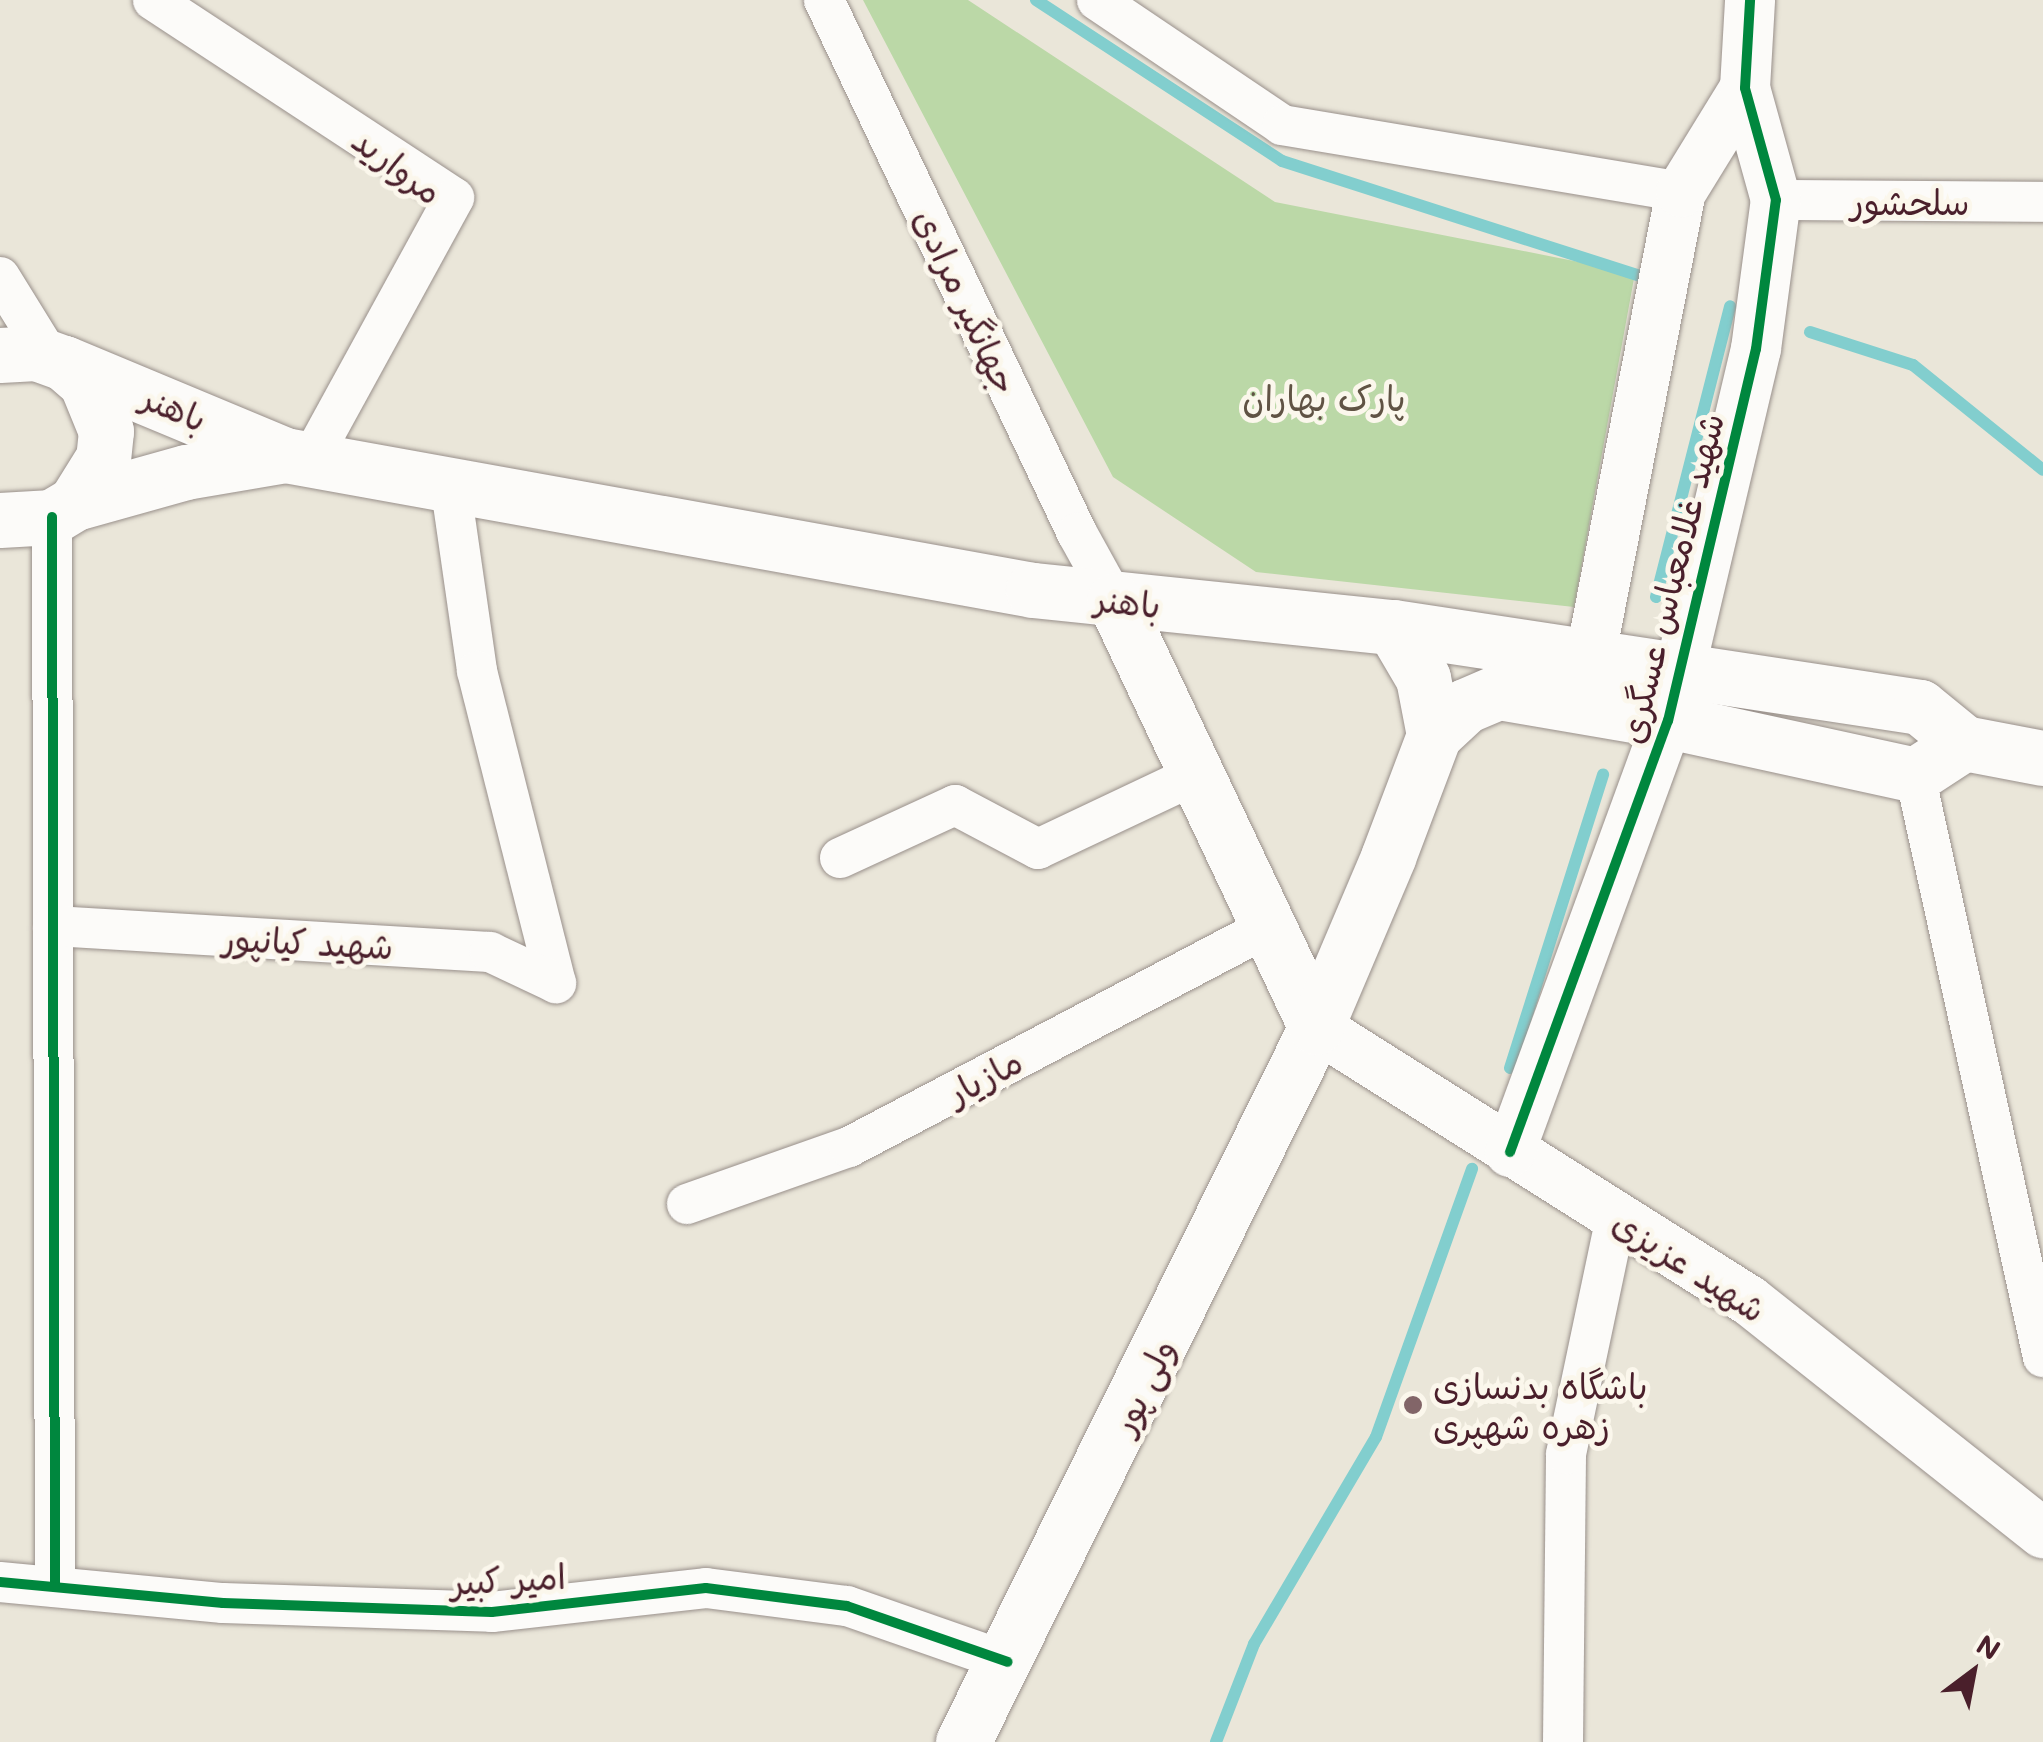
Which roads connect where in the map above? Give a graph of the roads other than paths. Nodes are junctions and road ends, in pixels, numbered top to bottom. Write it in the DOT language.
graph roads {
  1 [pos="153,0"];
  2 [pos="824,0"];
  3 [pos="1097,0"];
  4 [pos="1750,0"];
  5 [pos="1745,88"];
  6 [pos="1681,192"];
  7 [pos="1776,200"];
  8 [pos="2043,202"];
  9 [pos="0,278"];
  10 [pos="38,359"];
  11 [pos="298,457"];
  12 [pos="450,483"];
  13 [pos="42,513"];
  14 [pos="1114,600"];
  15 [pos="1393,627"];
  16 [pos="1591,654"];
  17 [pos="1675,695"];
  18 [pos="1434,735"];
  19 [pos="1964,743"];
  20 [pos="2043,758"];
  21 [pos="1201,772"];
  22 [pos="1915,775"];
  23 [pos="840,858"];
  24 [pos="53,926"];
  25 [pos="1270,926"];
  26 [pos="1316,1027"];
  27 [pos="1510,1152"];
  28 [pos="687,1204"];
  29 [pos="1616,1216"];
  30 [pos="2043,1357"];
  31 [pos="2043,1532"];
  32 [pos="0,1582"];
  33 [pos="55,1587"];
  34 [pos="1008,1662"];
  35 [pos="963,1742"];
  36 [pos="1563,1742"];
  1 -- 11 [label="street, مروارید"];
  2 -- 14 [label="street, جهانگیر مرادی"];
  3 -- 6 [label="street"];
  4 -- 5 [label="street, شهید غلامعباس عسگری"];
  5 -- 6 [label="street, شهید غلامعباس عسگری"];
  5 -- 7 [label="street, شهید غلامعباس عسگری"];
  6 -- 16 [label="street, شهید غلامعباس عسگری"];
  7 -- 8 [label="street, سلحشور"];
  7 -- 17 [label="street, شهید غلامعباس عسگری"];
  9 -- 10 [label="street"];
  10 -- 11 [label="main road, باهنر"];
  10 -- 13 [label="main road"];
  11 -- 12 [label="main road, باهنر"];
  11 -- 13 [label="main road, باهنر"];
  12 -- 14 [label="main road, باهنر"];
  12 -- 24 [label="street, شهید کیانپور"];
  13 -- 24 [label="street"];
  14 -- 15 [label="main road, باهنر"];
  14 -- 21 [label="main road"];
  15 -- 16 [label="main road, باهنر"];
  15 -- 18 [label="main road"];
  16 -- 17 [label="main road, باهنر"];
  17 -- 18 [label="main road, باهنر"];
  17 -- 19 [label="main road, باهنر"];
  17 -- 22 [label="main road, باهنر"];
  17 -- 27 [label="street, شهید غلامعباس عسگری"];
  18 -- 26 [label="main road, ولی پور"];
  19 -- 20 [label="main road, باهنر"];
  19 -- 22 [label="main road"];
  21 -- 23 [label="street"];
  21 -- 25 [label="main road"];
  22 -- 30 [label="street"];
  24 -- 33 [label="street"];
  25 -- 26 [label="main road"];
  25 -- 28 [label="street, مازیار"];
  26 -- 27 [label="street, شهید عزیزی"];
  26 -- 34 [label="main road, ولی پور"];
  27 -- 29 [label="street, شهید عزیزی"];
  29 -- 31 [label="street, شهید عزیزی"];
  29 -- 36 [label="street"];
  32 -- 33 [label="street, امیر کبیر"];
  33 -- 34 [label="street, امیر کبیر"];
  34 -- 35 [label="main road, ولی پور"];
}
